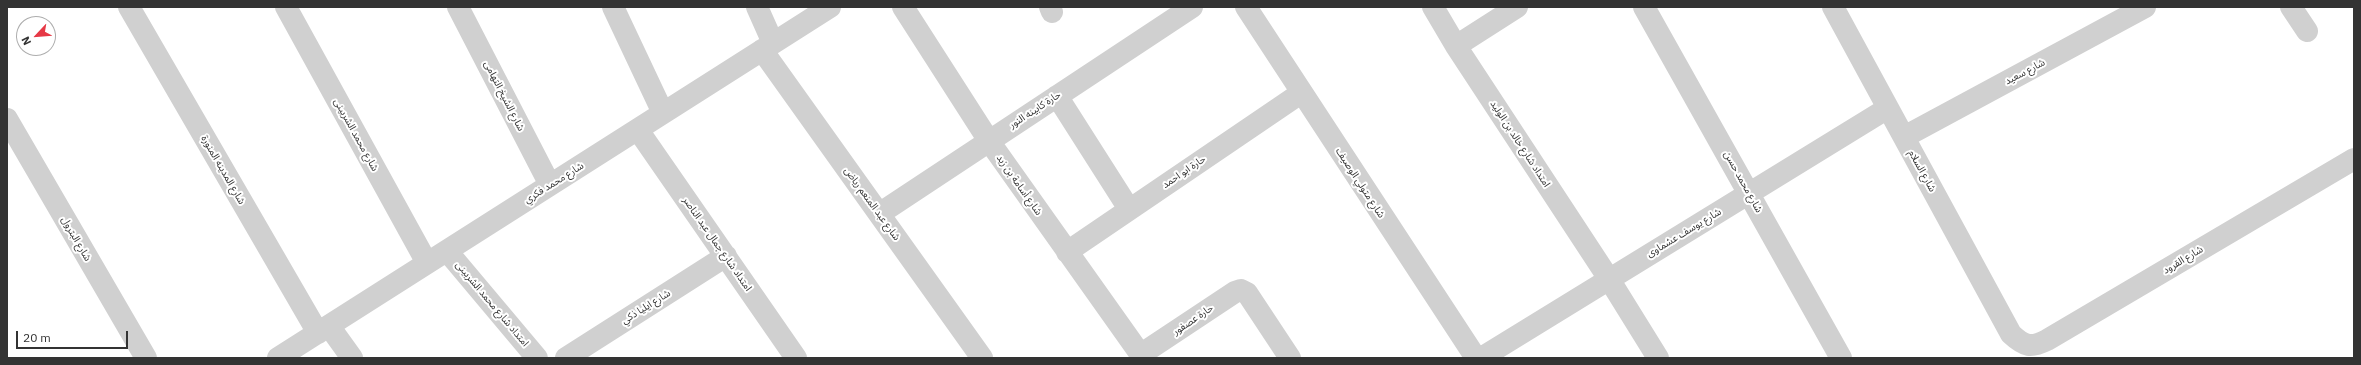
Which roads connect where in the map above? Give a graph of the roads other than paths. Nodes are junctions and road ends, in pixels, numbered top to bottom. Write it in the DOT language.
graph roads {
  1 [pos="129,7"];
  2 [pos="286,7"];
  3 [pos="458,7"];
  4 [pos="614,7"];
  5 [pos="758,7"];
  6 [pos="830,7"];
  7 [pos="903,7"];
  8 [pos="1192,7"];
  9 [pos="1246,7"];
  10 [pos="1433,7"];
  11 [pos="1517,7"];
  12 [pos="1644,7"];
  13 [pos="1833,7"];
  14 [pos="2145,7"];
  15 [pos="2290,7"];
  16 [pos="2307,31"];
  17 [pos="1456,46"];
  18 [pos="768,47"];
  19 [pos="1301,93"];
  20 [pos="1058,96"];
  21 [pos="1888,108"];
  22 [pos="663,113"];
  23 [pos="7,119"];
  24 [pos="638,130"];
  25 [pos="1904,137"];
  26 [pos="989,141"];
  27 [pos="2354,159"];
  28 [pos="550,185"];
  29 [pos="1749,193"];
  30 [pos="1129,209"];
  31 [pos="879,214"];
  32 [pos="447,251"];
  33 [pos="1067,252"];
  34 [pos="726,256"];
  35 [pos="427,264"];
  36 [pos="1609,279"];
  37 [pos="324,329"];
  38 [pos="2011,334"];
  39 [pos="1142,356"];
  40 [pos="146,358"];
  41 [pos="278,358"];
  42 [pos="352,358"];
  43 [pos="537,358"];
  44 [pos="566,358"];
  45 [pos="796,358"];
  46 [pos="982,358"];
  47 [pos="1290,358"];
  48 [pos="1476,358"];
  49 [pos="1481,358"];
  50 [pos="1658,358"];
  51 [pos="1842,358"];
  1 -- 37 [label="street, شارع المدينه المنورة"];
  2 -- 35 [label="street, شارع محمد الشربينى"];
  3 -- 28 [label="street, شارع الشيخ التهامى"];
  4 -- 22 [label="street"];
  5 -- 18 [label="street, شارع عبد المنعم رياض"];
  6 -- 18 [label="street, شارع محمد فكري"];
  7 -- 26 [label="street, شارع أسامة بن زيد"];
  8 -- 20 [label="street, حارة كابينه النور"];
  9 -- 19 [label="street, شارع متولي الوصيف"];
  10 -- 17 [label="street, امتداد شارع خالد بن الوليد"];
  11 -- 17 [label="street"];
  12 -- 29 [label="street, شارع محمد حسن"];
  13 -- 21 [label="street, شارع السلام"];
  14 -- 25 [label="street, شارع سعيد"];
  15 -- 16 [label="street"];
  17 -- 36 [label="street, امتداد شارع خالد بن الوليد"];
  18 -- 22 [label="street, شارع محمد فكري"];
  18 -- 31 [label="street, شارع عبد المنعم رياض"];
  19 -- 30 [label="street, حارة ابو احمد"];
  19 -- 48 [label="street, شارع متولي الوصيف"];
  20 -- 26 [label="street, حارة كابينه النور"];
  20 -- 30 [label="street"];
  21 -- 25 [label="street, شارع السلام"];
  21 -- 29 [label="street, شارع يوسف عشماوى"];
  22 -- 24 [label="street, شارع محمد فكري"];
  23 -- 40 [label="street, شارع البترول"];
  24 -- 28 [label="street, شارع محمد فكري"];
  24 -- 34 [label="street, امتداد شارع جمال عبد الناصر"];
  25 -- 38 [label="street, شارع السلام"];
  26 -- 31 [label="street, حارة كابينه النور"];
  26 -- 33 [label="street, شارع أسامة بن زيد"];
  27 -- 38 [label="street, شارع القرود"];
  28 -- 32 [label="street, شارع محمد فكري"];
  29 -- 36 [label="street, شارع يوسف عشماوى"];
  29 -- 51 [label="street, شارع محمد حسن"];
  30 -- 33 [label="street, حارة ابو احمد"];
  31 -- 46 [label="street, شارع عبد المنعم رياض"];
  32 -- 35 [label="street, شارع محمد فكري"];
  32 -- 43 [label="street, امتداد شارع محمد الشربينى"];
  33 -- 39 [label="street, شارع أسامة بن زيد"];
  34 -- 44 [label="street, شارع ايليا ذكي"];
  34 -- 45 [label="street, امتداد شارع جمال عبد الناصر"];
  35 -- 37 [label="street, شارع محمد فكري"];
  36 -- 49 [label="street, شارع يوسف عشماوى"];
  36 -- 50 [label="street, امتداد شارع خالد بن الوليد"];
  37 -- 41 [label="street, شارع محمد فكري"];
  37 -- 42 [label="street, شارع المدينه المنورة"];
  39 -- 47 [label="street, حارة عصفور"];
}
